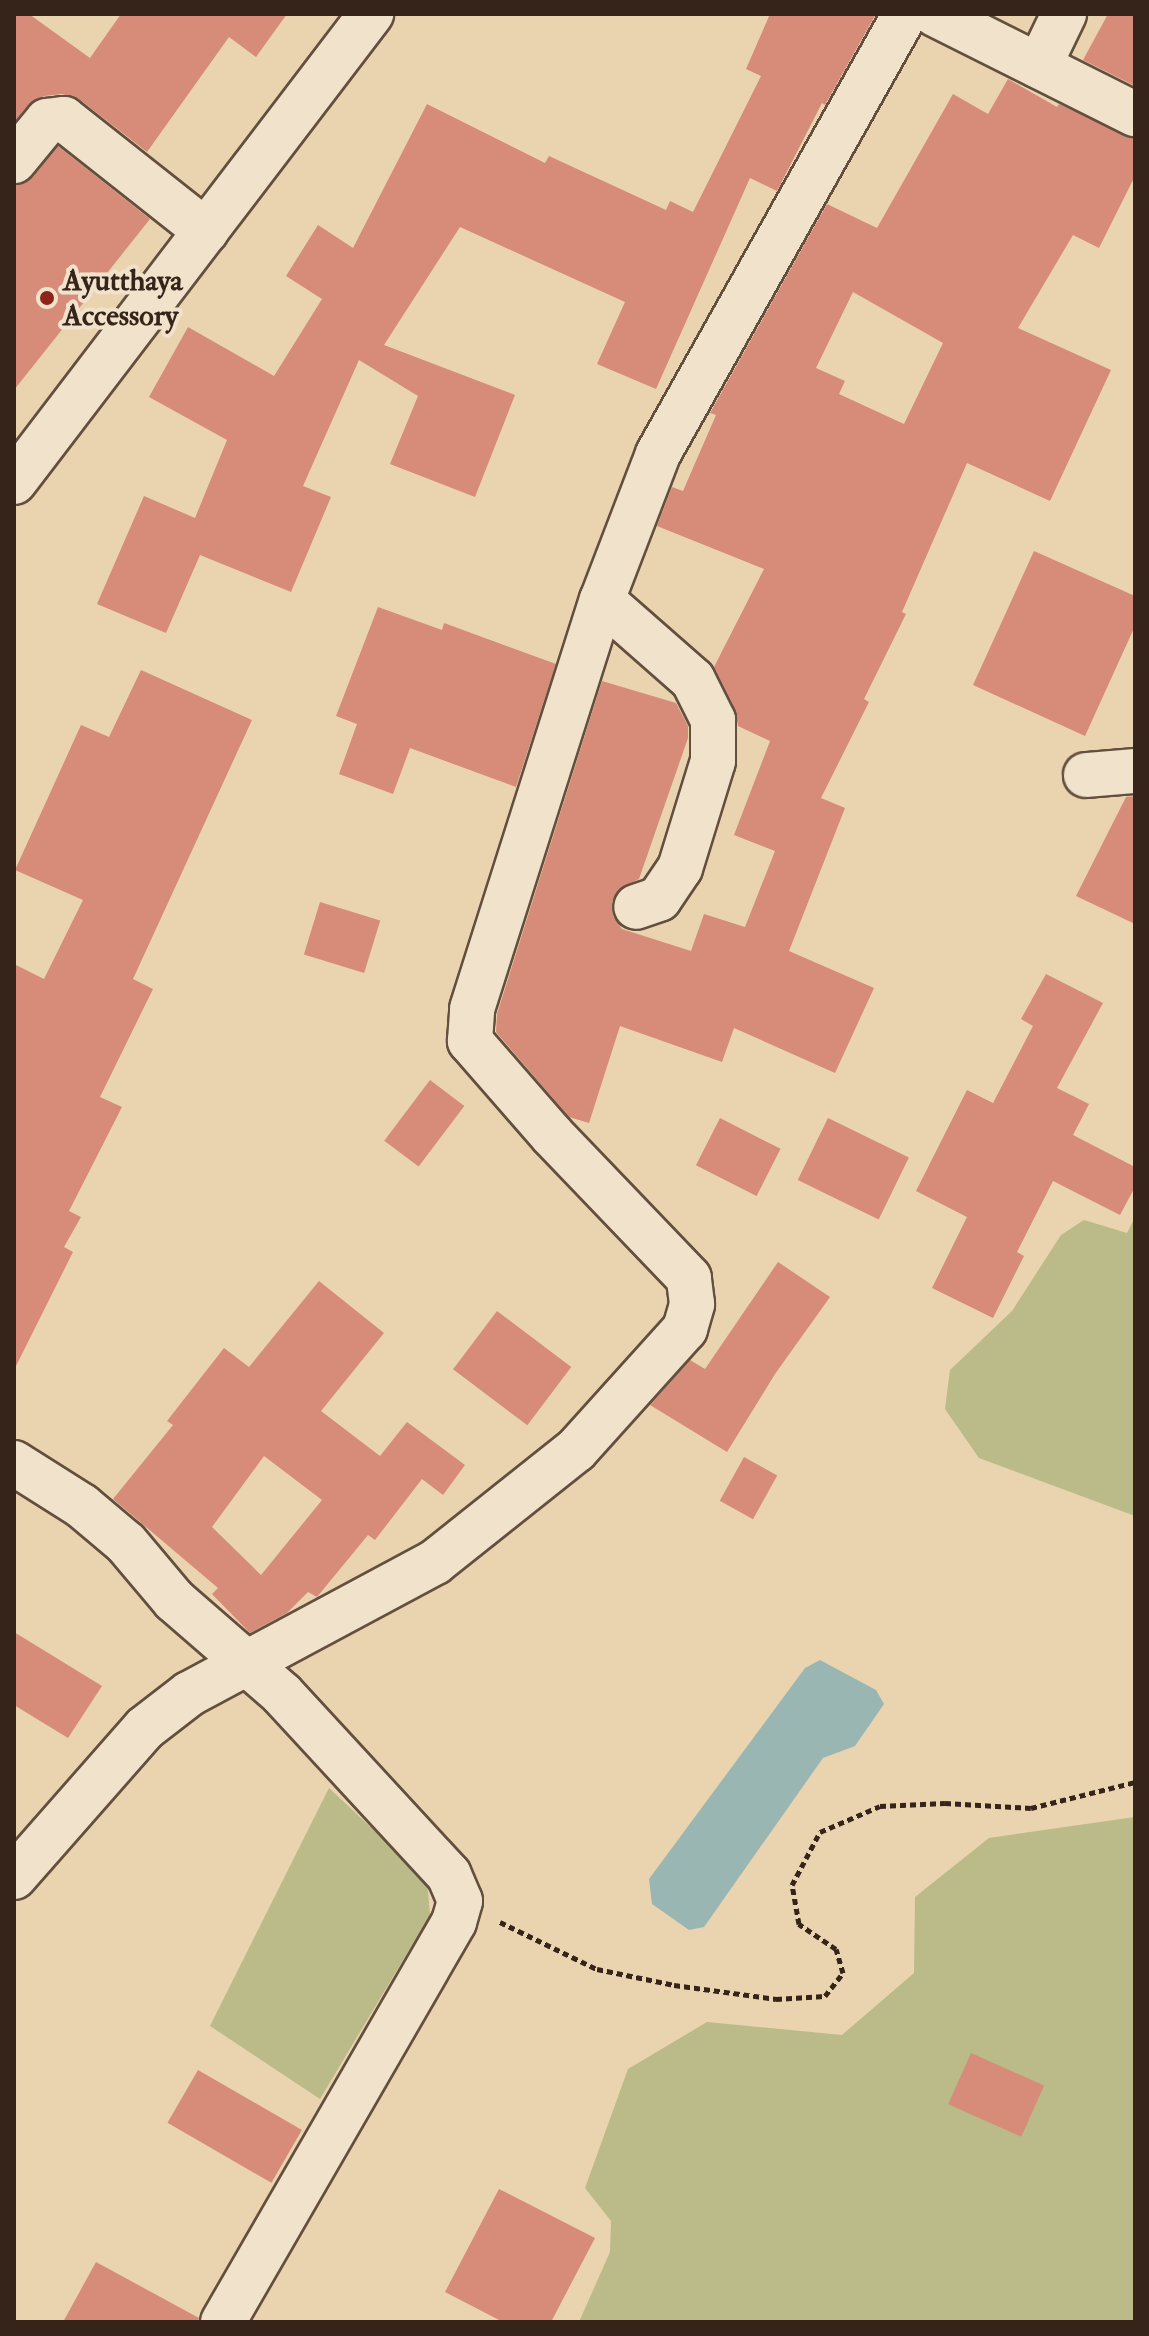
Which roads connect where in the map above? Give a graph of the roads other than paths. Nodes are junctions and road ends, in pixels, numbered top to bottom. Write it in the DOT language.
graph roads {
  1 [pos="371,14"];
  2 [pos="905,14"];
  3 [pos="935,14"];
  4 [pos="1064,14"];
  5 [pos="1039,66"];
  6 [pos="1135,114"];
  7 [pos="14,161"];
  8 [pos="206,231"];
  9 [pos="14,482"];
  10 [pos="602,600"];
  11 [pos="1135,771"];
  12 [pos="1086,775"];
  13 [pos="636,907"];
  14 [pos="14,1463"];
  15 [pos="248,1665"];
  16 [pos="14,1877"];
  17 [pos="223,2322"];
  1 -- 8 [label="street"];
  2 -- 10 [label="street"];
  3 -- 5 [label="street"];
  4 -- 5 [label="street"];
  5 -- 6 [label="street"];
  7 -- 8 [label="street"];
  8 -- 9 [label="street"];
  10 -- 13 [label="street"];
  10 -- 15 [label="street"];
  11 -- 12 [label="street"];
  14 -- 15 [label="street"];
  15 -- 16 [label="street"];
  15 -- 17 [label="street"];
}
